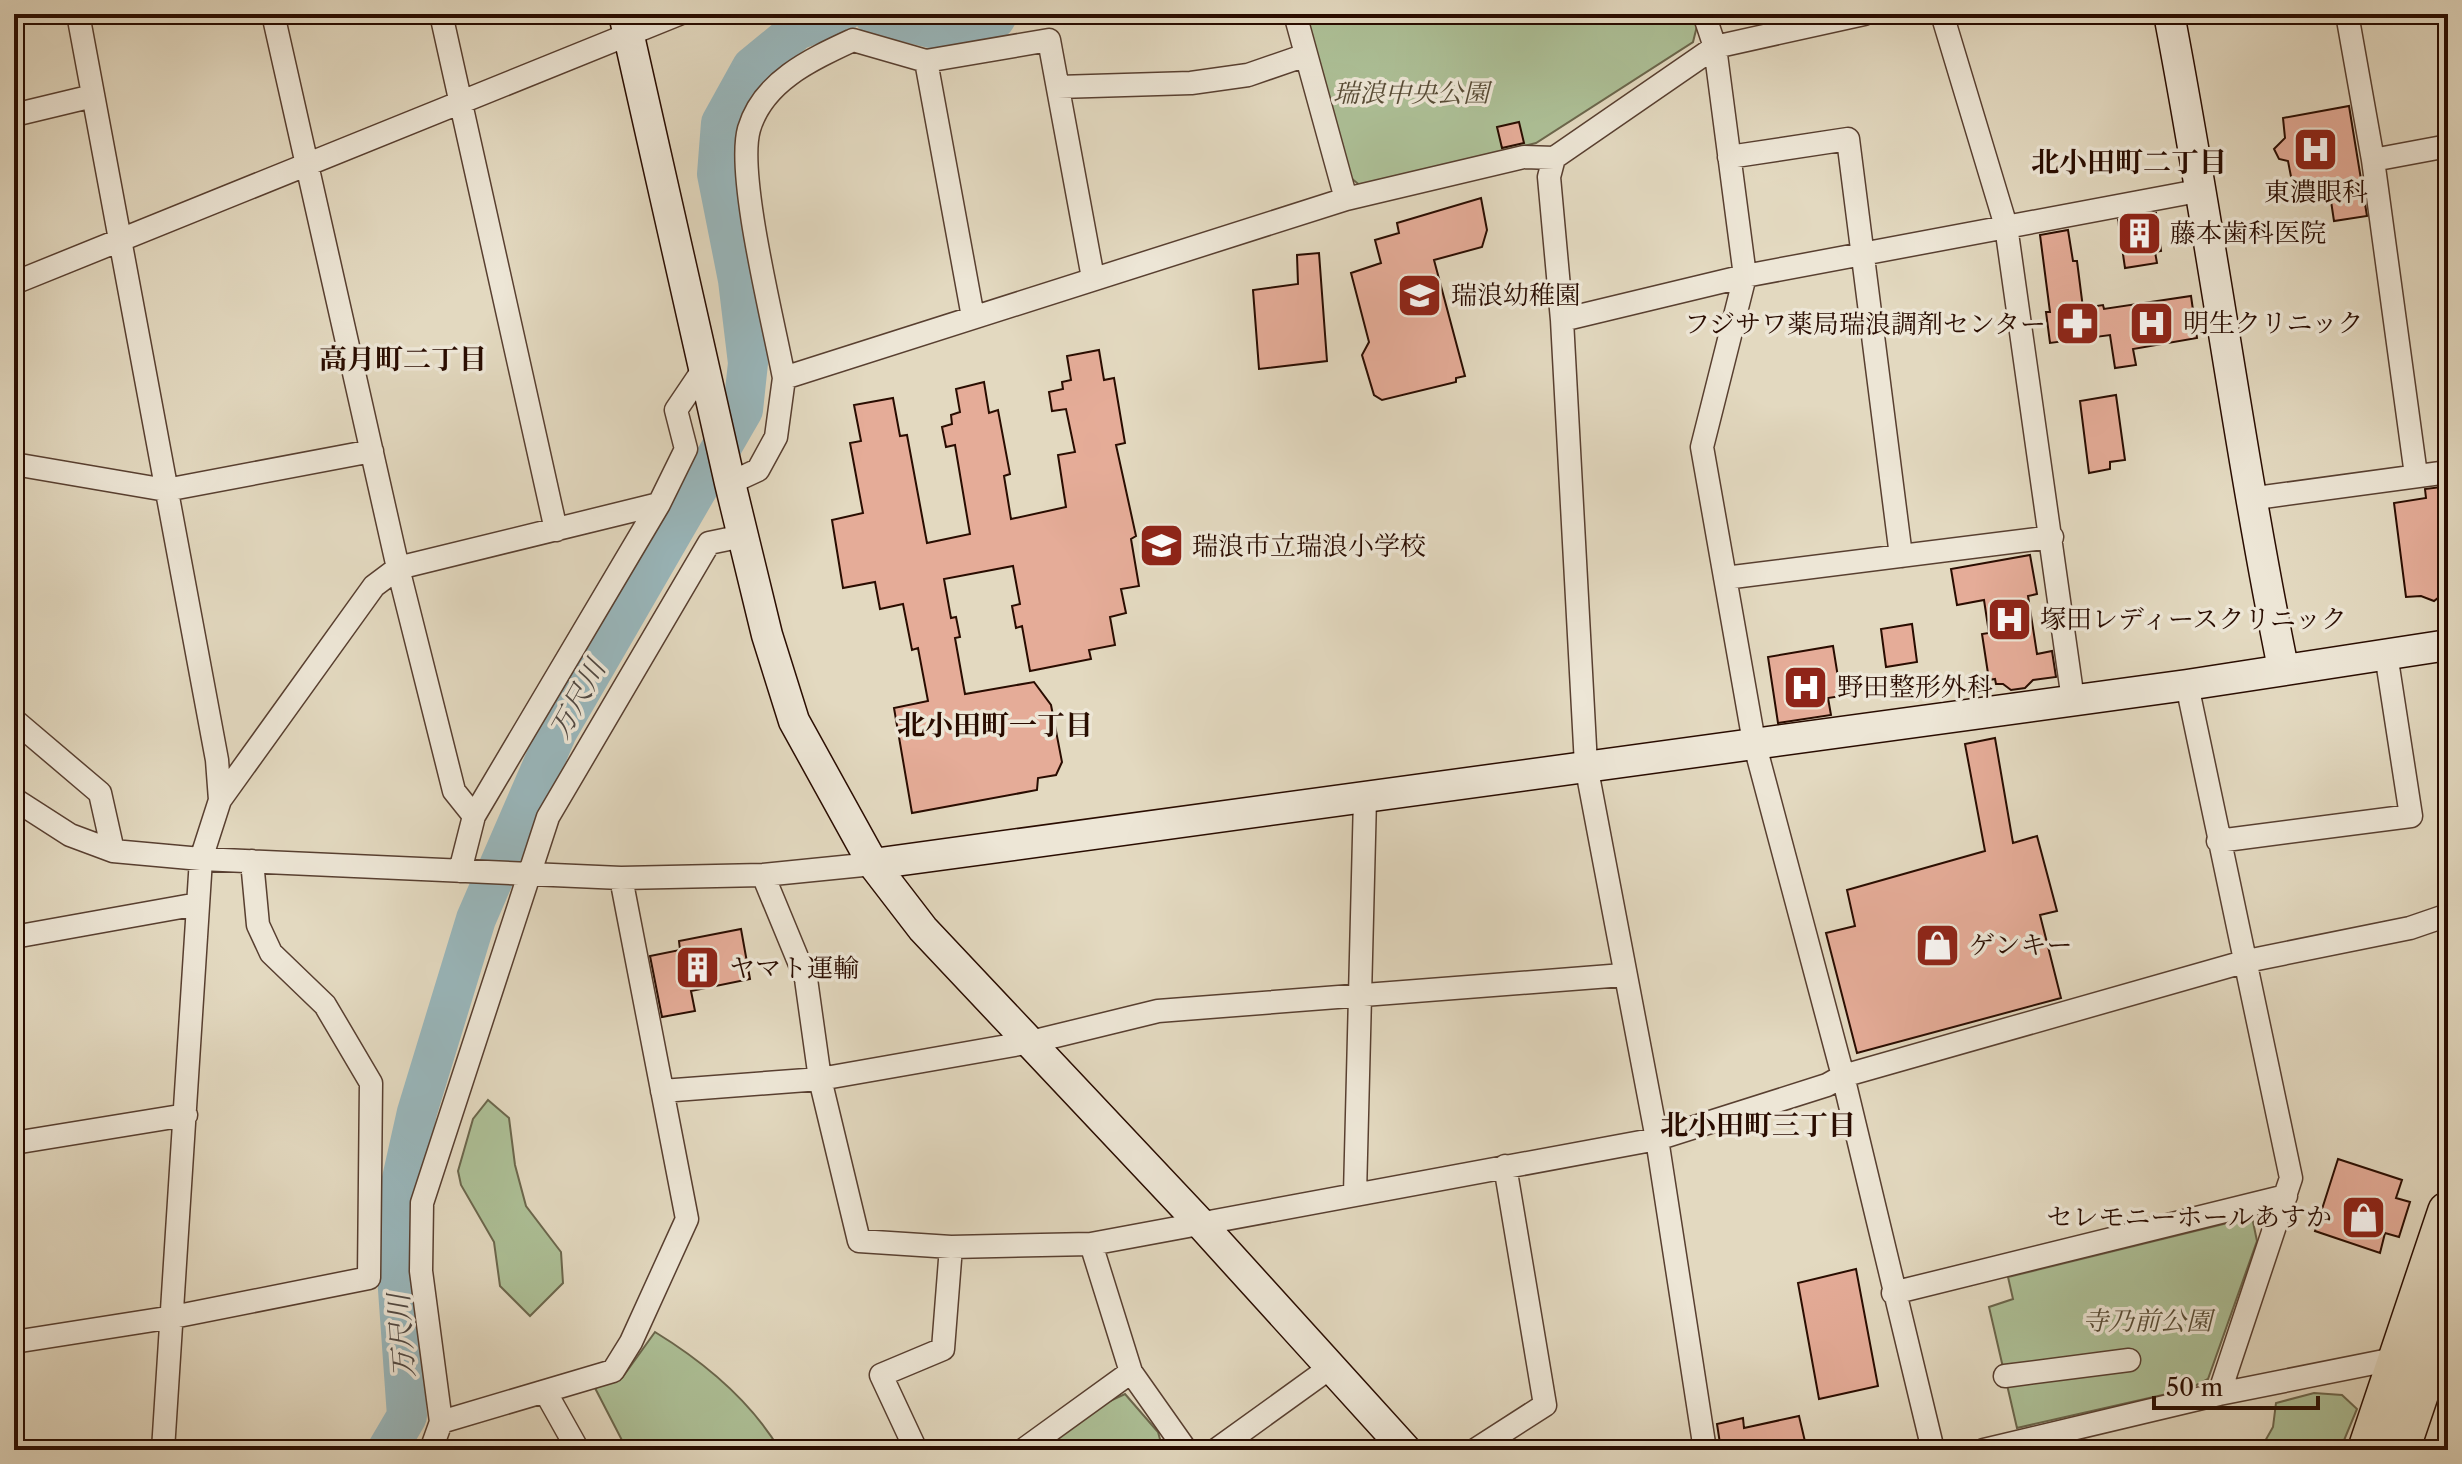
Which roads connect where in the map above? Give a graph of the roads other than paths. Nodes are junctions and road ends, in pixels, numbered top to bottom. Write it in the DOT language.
graph roads {
  1 [pos="78,14"];
  2 [pos="273,14"];
  3 [pos="441,14"];
  4 [pos="679,14"];
  5 [pos="1295,14"];
  6 [pos="1704,14"];
  7 [pos="1864,14"];
  8 [pos="1942,14"];
  9 [pos="2169,14"];
  10 [pos="2347,14"];
  11 [pos="627,24"];
  12 [pos="1715,47"];
  13 [pos="1306,55"];
  14 [pos="926,61"];
  15 [pos="1058,87"];
  16 [pos="93,96"];
  17 [pos="461,104"];
  18 [pos="14,115"];
  19 [pos="2448,146"];
  20 [pos="1729,157"];
  21 [pos="1554,158"];
  22 [pos="2373,160"];
  23 [pos="310,166"];
  24 [pos="2203,190"];
  25 [pos="1346,199"];
  26 [pos="2006,226"];
  27 [pos="119,242"];
  28 [pos="1862,254"];
  29 [pos="1745,276"];
  30 [pos="1093,278"];
  31 [pos="14,283"];
  32 [pos="973,317"];
  33 [pos="1562,320"];
  34 [pos="703,370"];
  35 [pos="784,378"];
  36 [pos="372,451"];
  37 [pos="14,464"];
  38 [pos="2448,472"];
  39 [pos="2416,475"];
  40 [pos="730,483"];
  41 [pos="166,490"];
  42 [pos="2249,499"];
  43 [pos="659,504"];
  44 [pos="556,530"];
  45 [pos="743,536"];
  46 [pos="2052,537"];
  47 [pos="1901,556"];
  48 [pos="398,568"];
  49 [pos="1725,578"];
  50 [pos="2448,645"];
  51 [pos="2386,654"];
  52 [pos="2283,668"];
  53 [pos="2187,685"];
  54 [pos="2073,700"];
  55 [pos="14,720"];
  56 [pos="1754,742"];
  57 [pos="1586,765"];
  58 [pos="1365,798"];
  59 [pos="14,799"];
  60 [pos="220,800"];
  61 [pos="474,816"];
  62 [pos="2218,841"];
  63 [pos="113,851"];
  64 [pos="201,859"];
  65 [pos="252,861"];
  66 [pos="873,864"];
  67 [pos="460,871"];
  68 [pos="529,874"];
  69 [pos="763,875"];
  70 [pos="621,878"];
  71 [pos="198,904"];
  72 [pos="2448,915"];
  73 [pos="14,937"];
  74 [pos="2247,961"];
  75 [pos="1623,975"];
  76 [pos="1361,997"];
  77 [pos="1031,1042"];
  78 [pos="1843,1076"];
  79 [pos="820,1079"];
  80 [pos="662,1091"];
  81 [pos="186,1115"];
  82 [pos="1657,1139"];
  83 [pos="14,1143"];
  84 [pos="1505,1166"];
  85 [pos="1355,1194"];
  86 [pos="2286,1196"];
  87 [pos="2448,1212"];
  88 [pos="1201,1224"];
  89 [pos="1091,1244"];
  90 [pos="951,1247"];
  91 [pos="1893,1293"];
  92 [pos="2448,1305"];
  93 [pos="173,1317"];
  94 [pos="14,1342"];
  95 [pos="2399,1358"];
  96 [pos="2129,1360"];
  97 [pos="1331,1367"];
  98 [pos="1131,1372"];
  99 [pos="2005,1376"];
  100 [pos="546,1393"];
  101 [pos="2219,1394"];
  102 [pos="441,1422"];
  103 [pos="433,1449"];
  104 [pos="163,1450"];
  105 [pos="578,1450"];
  106 [pos="916,1450"];
  107 [pos="1023,1450"];
  108 [pos="1186,1450"];
  109 [pos="1216,1450"];
  110 [pos="1406,1450"];
  111 [pos="1475,1450"];
  112 [pos="1705,1450"];
  113 [pos="1933,1450"];
  114 [pos="1984,1450"];
  115 [pos="2368,1450"];
  116 [pos="2399,1450"];
  1 -- 16 [label="street"];
  2 -- 23 [label="street"];
  3 -- 17 [label="street"];
  4 -- 11 [label="street"];
  5 -- 13 [label="street"];
  6 -- 12 [label="street"];
  7 -- 12 [label="street"];
  8 -- 26 [label="street"];
  9 -- 24 [label="street"];
  10 -- 22 [label="street"];
  11 -- 17 [label="street"];
  11 -- 34 [label="street"];
  12 -- 20 [label="street"];
  12 -- 21 [label="street"];
  13 -- 15 [label="street"];
  13 -- 25 [label="street"];
  14 -- 15 [label="street"];
  14 -- 32 [label="street"];
  14 -- 35 [label="street"];
  15 -- 30 [label="street"];
  16 -- 18 [label="street"];
  16 -- 27 [label="street"];
  17 -- 23 [label="street"];
  17 -- 44 [label="street"];
  19 -- 22 [label="street"];
  20 -- 28 [label="street"];
  20 -- 29 [label="street"];
  21 -- 25 [label="street"];
  21 -- 33 [label="street"];
  22 -- 39 [label="street"];
  23 -- 27 [label="street"];
  23 -- 36 [label="street"];
  24 -- 26 [label="street"];
  24 -- 42 [label="street"];
  25 -- 30 [label="street"];
  26 -- 28 [label="street"];
  26 -- 46 [label="street"];
  27 -- 31 [label="street"];
  27 -- 41 [label="street"];
  28 -- 29 [label="street"];
  28 -- 47 [label="street"];
  29 -- 33 [label="street"];
  29 -- 49 [label="street"];
  30 -- 32 [label="street"];
  32 -- 35 [label="street"];
  33 -- 57 [label="street"];
  34 -- 40 [label="street"];
  34 -- 43 [label="street"];
  35 -- 40 [label="street"];
  36 -- 41 [label="street"];
  36 -- 48 [label="street"];
  37 -- 41 [label="street"];
  38 -- 39 [label="street"];
  39 -- 42 [label="street"];
  40 -- 45 [label="street"];
  41 -- 60 [label="street"];
  42 -- 52 [label="street"];
  43 -- 44 [label="street"];
  43 -- 61 [label="street"];
  44 -- 48 [label="street"];
  45 -- 66 [label="street"];
  45 -- 68 [label="street"];
  46 -- 47 [label="street"];
  46 -- 54 [label="street"];
  47 -- 49 [label="street"];
  48 -- 60 [label="street"];
  48 -- 61 [label="street"];
  49 -- 56 [label="street"];
  50 -- 51 [label="street"];
  51 -- 52 [label="street"];
  51 -- 62 [label="street"];
  52 -- 53 [label="street"];
  53 -- 54 [label="street"];
  53 -- 62 [label="street"];
  54 -- 56 [label="street"];
  55 -- 63 [label="street"];
  56 -- 57 [label="street"];
  56 -- 78 [label="street"];
  57 -- 58 [label="street"];
  57 -- 75 [label="street"];
  58 -- 66 [label="street"];
  58 -- 76 [label="street"];
  59 -- 63 [label="street"];
  60 -- 64 [label="street"];
  61 -- 67 [label="street"];
  62 -- 74 [label="street"];
  63 -- 64 [label="street"];
  64 -- 65 [label="street"];
  64 -- 71 [label="street"];
  65 -- 67 [label="street"];
  65 -- 93 [label="street"];
  66 -- 69 [label="street"];
  66 -- 77 [label="street"];
  67 -- 68 [label="street"];
  68 -- 70 [label="street"];
  68 -- 102 [label="street"];
  69 -- 70 [label="street"];
  69 -- 79 [label="street"];
  70 -- 80 [label="street"];
  71 -- 73 [label="street"];
  71 -- 81 [label="street"];
  72 -- 74 [label="street"];
  74 -- 78 [label="street"];
  74 -- 86 [label="street"];
  75 -- 76 [label="street"];
  75 -- 82 [label="street"];
  76 -- 77 [label="street"];
  76 -- 85 [label="street"];
  77 -- 79 [label="street"];
  77 -- 88 [label="street"];
  78 -- 82 [label="street"];
  78 -- 91 [label="street"];
  79 -- 80 [label="street"];
  79 -- 90 [label="street"];
  80 -- 100 [label="street"];
  81 -- 83 [label="street"];
  81 -- 93 [label="street"];
  82 -- 84 [label="street"];
  82 -- 112 [label="street"];
  84 -- 85 [label="street"];
  84 -- 111 [label="street"];
  85 -- 88 [label="street"];
  86 -- 91 [label="street"];
  86 -- 101 [label="street"];
  87 -- 95 [label="highway"];
  88 -- 89 [label="street"];
  88 -- 97 [label="street"];
  89 -- 90 [label="street"];
  89 -- 98 [label="street"];
  90 -- 106 [label="street"];
  91 -- 113 [label="street"];
  92 -- 116 [label="highway"];
  93 -- 94 [label="street"];
  93 -- 104 [label="street"];
  95 -- 101 [label="street"];
  95 -- 115 [label="highway"];
  96 -- 99 [label="street"];
  97 -- 109 [label="street"];
  97 -- 110 [label="street"];
  98 -- 107 [label="street"];
  98 -- 108 [label="street"];
  100 -- 102 [label="street"];
  100 -- 105 [label="street"];
  101 -- 114 [label="street"];
  102 -- 103 [label="street"];
}
